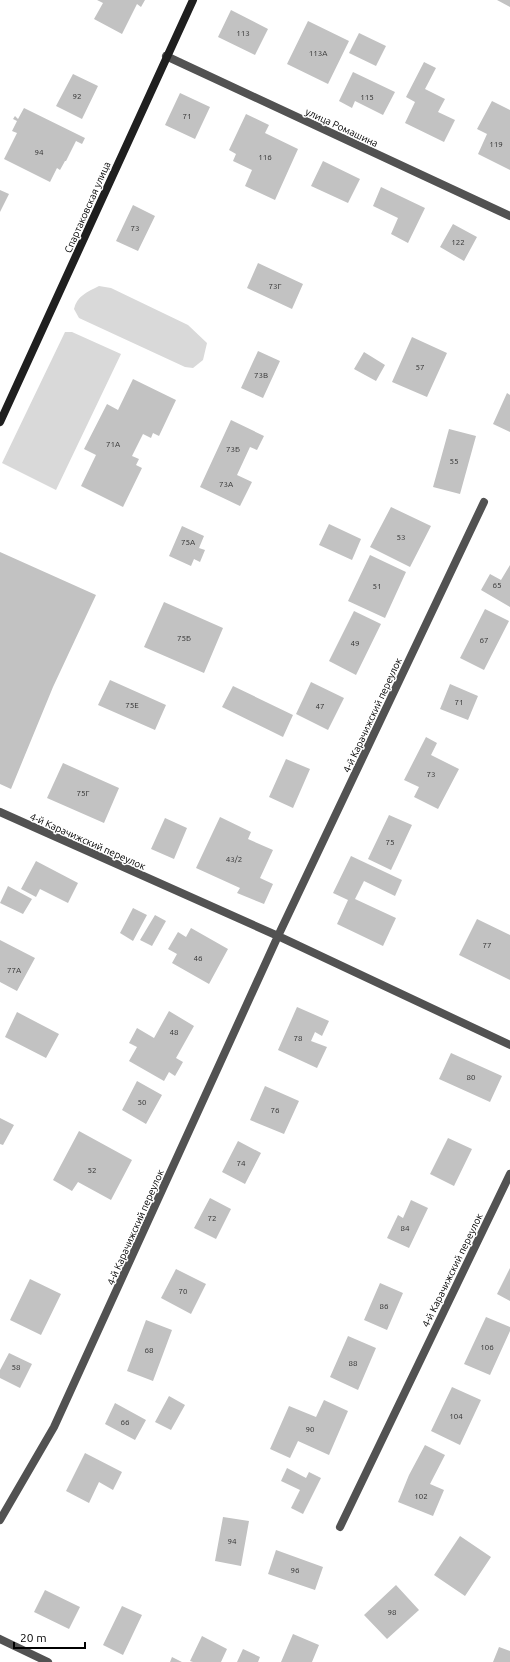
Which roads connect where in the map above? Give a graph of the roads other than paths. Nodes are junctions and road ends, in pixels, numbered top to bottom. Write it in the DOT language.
graph roads {
  1 [pos="193,0"];
  2 [pos="166,56"];
  3 [pos="510,216"];
  4 [pos="0,422"];
  5 [pos="484,502"];
  6 [pos="0,812"];
  7 [pos="278,936"];
  8 [pos="510,1045"];
  9 [pos="510,1174"];
  10 [pos="0,1520"];
  11 [pos="340,1527"];
  12 [pos="0,1639"];
  13 [pos="48,1662"];
  1 -- 2 [label="street, Спартаковская улица"];
  2 -- 3 [label="street, улица Ромашина"];
  2 -- 4 [label="street, Спартаковская улица"];
  5 -- 7 [label="street, 4-й Карачижский переулок"];
  6 -- 7 [label="street, 4-й Карачижский переулок"];
  7 -- 8 [label="street, 4-й Карачижский переулок"];
  7 -- 10 [label="street, 4-й Карачижский переулок"];
  9 -- 11 [label="street, 4-й Карачижский переулок"];
  12 -- 13 [label="street"];
}
